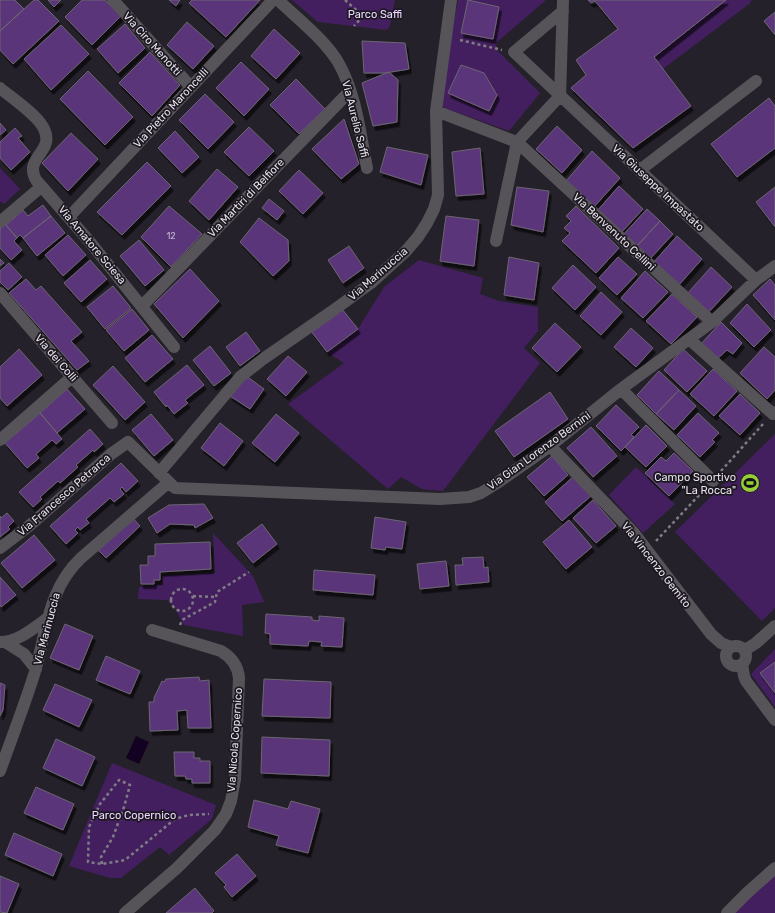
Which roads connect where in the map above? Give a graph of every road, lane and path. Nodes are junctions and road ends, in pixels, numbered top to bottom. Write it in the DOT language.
graph roads {
  1 [pos="113,0"];
  2 [pos="273,0"];
  3 [pos="278,0"];
  4 [pos="345,0"];
  5 [pos="451,0"];
  6 [pos="563,6"];
  7 [pos="354,26"];
  8 [pos="446,36"];
  9 [pos="514,52"];
  10 [pos="756,81"];
  11 [pos="190,87"];
  12 [pos="0,88"];
  13 [pos="350,91"];
  14 [pos="560,96"];
  15 [pos="436,111"];
  16 [pos="517,142"];
  17 [pos="367,168"];
  18 [pos="640,170"];
  19 [pos="41,187"];
  20 [pos="69,216"];
  21 [pos="0,222"];
  22 [pos="496,241"];
  23 [pos="775,266"];
  24 [pos="756,280"];
  25 [pos="0,293"];
  26 [pos="142,306"];
  27 [pos="712,322"];
  28 [pos="690,339"];
  29 [pos="174,347"];
  30 [pos="73,376"];
  31 [pos="621,389"];
  32 [pos="775,412"];
  33 [pos="112,423"];
  34 [pos="0,440"];
  35 [pos="128,442"];
  36 [pos="550,446"];
  37 [pos="159,473"];
  38 [pos="713,481"];
  39 [pos="169,482"];
  40 [pos="0,548"];
  41 [pos="249,572"];
  42 [pos="192,596"];
  43 [pos="216,597"];
  44 [pos="48,618"];
  45 [pos="775,626"];
  46 [pos="152,630"];
  47 [pos="178,638"];
  48 [pos="2,642"];
  49 [pos="730,647"];
  50 [pos="745,650"];
  51 [pos="742,664"];
  52 [pos="36,669"];
  53 [pos="775,720"];
  54 [pos="0,771"];
  55 [pos="213,814"];
  56 [pos="102,864"];
  57 [pos="775,868"];
  58 [pos="125,913"];
  59 [pos="727,913"];
  1 -- 11 [label="street, Via Ciro Menotti"];
  2 -- 11 [label="street, Via Pietro Maroncelli"];
  3 -- 13 [label="street, Via Aurelio Saffi"];
  4 -- 7 [label="path"];
  5 -- 8 [label="street, Via Marinuccia"];
  6 -- 9 [label="street"];
  6 -- 14 [label="street"];
  8 -- 9 [label="path"];
  8 -- 15 [label="street, Via Marinuccia"];
  9 -- 14 [label="street, Via Giuseppe Impastato"];
  10 -- 18 [label="street"];
  11 -- 20 [label="street, Via Pietro Maroncelli"];
  12 -- 19 [label="street, Via Amatore Sciesa"];
  13 -- 17 [label="street, Via Aurelio Saffi"];
  13 -- 26 [label="street, Via Martiri di Belfiore"];
  14 -- 16 [label="street"];
  14 -- 18 [label="street, Via Giuseppe Impastato"];
  15 -- 16 [label="street, Via Benvenuto Cellini"];
  15 -- 37 [label="street, Via Marinuccia"];
  16 -- 22 [label="street"];
  16 -- 27 [label="street, Via Benvenuto Cellini"];
  18 -- 24 [label="street, Via Giuseppe Impastato"];
  19 -- 20 [label="street, Via Amatore Sciesa"];
  19 -- 21 [label="street"];
  20 -- 26 [label="street, Via Amatore Sciesa"];
  23 -- 24 [label="street, Via Gian Lorenzo Bernini"];
  24 -- 27 [label="street, Via Gian Lorenzo Bernini"];
  25 -- 30 [label="street, Via dei Colli"];
  26 -- 29 [label="street, Via Amatore Sciesa"];
  27 -- 28 [label="street, Via Gian Lorenzo Bernini"];
  28 -- 31 [label="street, Via Gian Lorenzo Bernini"];
  28 -- 32 [label="street"];
  30 -- 33 [label="street, Via dei Colli"];
  30 -- 34 [label="street"];
  31 -- 36 [label="street, Via Gian Lorenzo Bernini"];
  31 -- 38 [label="street"];
  35 -- 37 [label="street, Via Gian Lorenzo Bernini"];
  35 -- 40 [label="street, Via Francesco Petrarca"];
  36 -- 39 [label="street, Via Gian Lorenzo Bernini"];
  36 -- 49 [label="street, Via Vincenzo Gemito"];
  37 -- 39 [label="street, Via Gian Lorenzo Bernini"];
  39 -- 44 [label="street, Via Marinuccia"];
  41 -- 43 [label="path"];
  42 -- 42 [label="path"];
  42 -- 43 [label="path"];
  43 -- 47 [label="path"];
  44 -- 48 [label="street"];
  44 -- 52 [label="street, Via Marinuccia"];
  45 -- 50 [label="street"];
  46 -- 47 [label="street, Via Nicola Copernico"];
  47 -- 58 [label="street, Via Nicola Copernico"];
  48 -- 52 [label="street"];
  49 -- 50 [label="street"];
  49 -- 51 [label="street"];
  50 -- 51 [label="street"];
  51 -- 53 [label="street"];
  52 -- 54 [label="street, Via Marinuccia"];
  55 -- 56 [label="path"];
  56 -- 56 [label="path"];
  57 -- 59 [label="street"];
}
